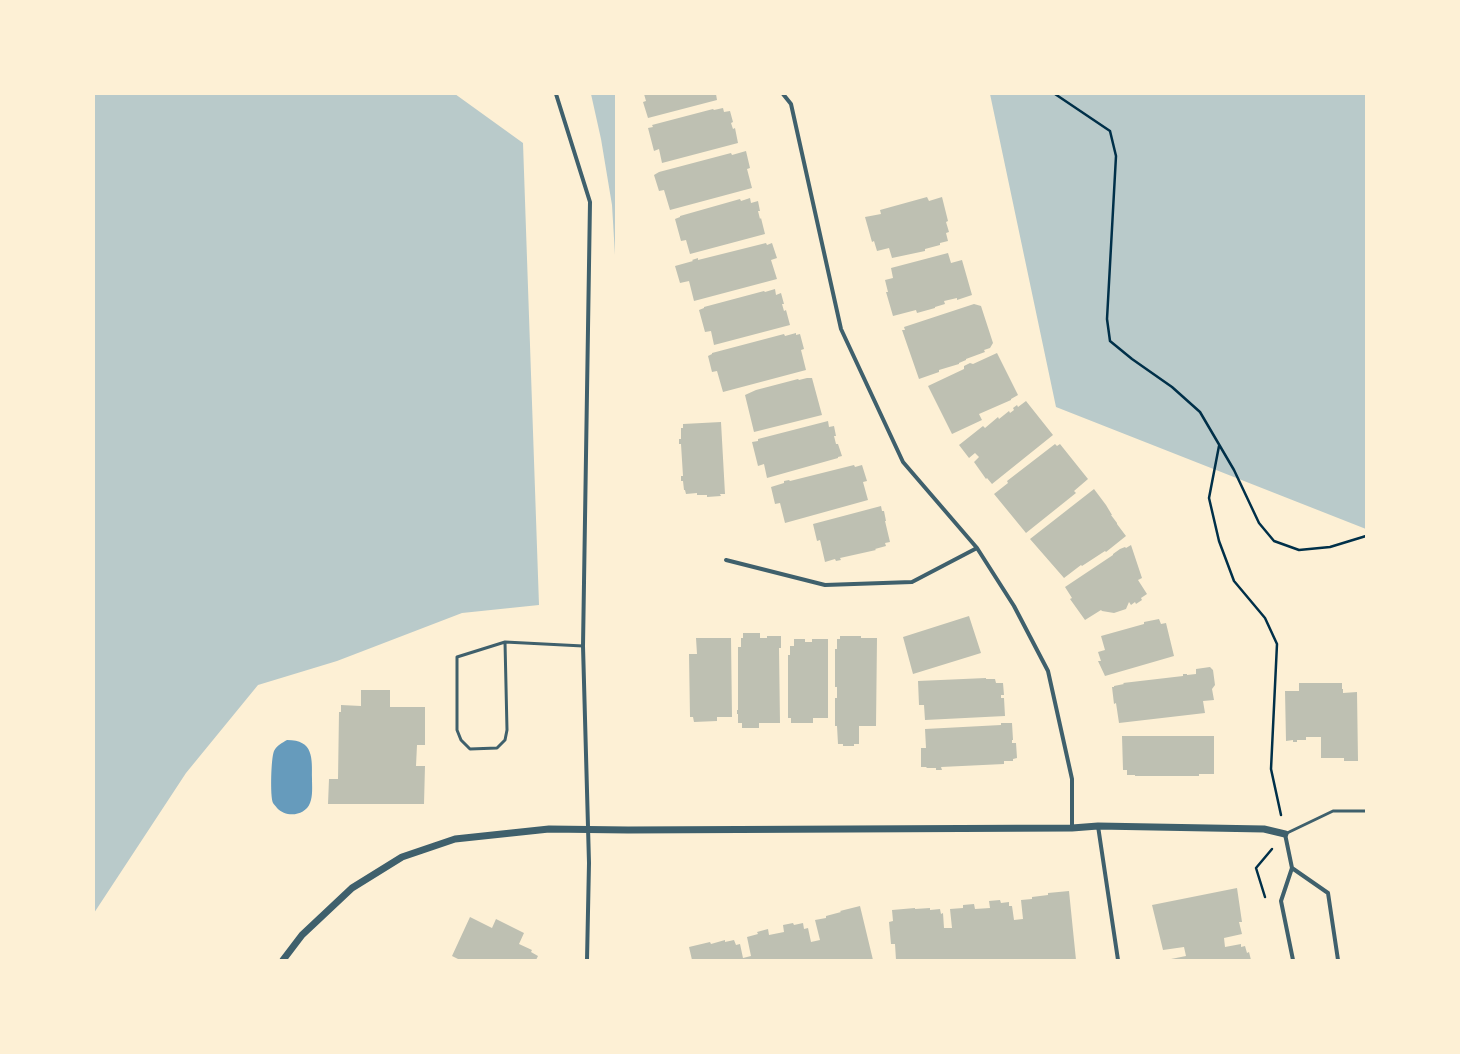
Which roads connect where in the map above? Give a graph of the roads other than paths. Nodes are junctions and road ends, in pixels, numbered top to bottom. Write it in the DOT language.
graph roads {
  1 [pos="556,94"];
  2 [pos="783,94"];
  3 [pos="977,548"];
  4 [pos="726,560"];
  5 [pos="505,642"];
  6 [pos="583,646"];
  7 [pos="1366,811"];
  8 [pos="1098,826"];
  9 [pos="1072,828"];
  10 [pos="588,829"];
  11 [pos="1285,834"];
  12 [pos="1292,868"];
  13 [pos="283,960"];
  14 [pos="587,960"];
  15 [pos="1118,960"];
  16 [pos="1293,960"];
  17 [pos="1338,960"];
  1 -- 6 [label="street"];
  2 -- 3 [label="street"];
  3 -- 4 [label="street"];
  3 -- 9 [label="street"];
  5 -- 5 [label="lane"];
  5 -- 6 [label="lane"];
  6 -- 10 [label="street"];
  7 -- 11 [label="lane"];
  8 -- 9 [label="street"];
  8 -- 11 [label="street"];
  8 -- 15 [label="street"];
  9 -- 10 [label="street"];
  10 -- 13 [label="street"];
  10 -- 14 [label="street"];
  11 -- 12 [label="street"];
  12 -- 16 [label="street"];
  12 -- 17 [label="street"];
}
